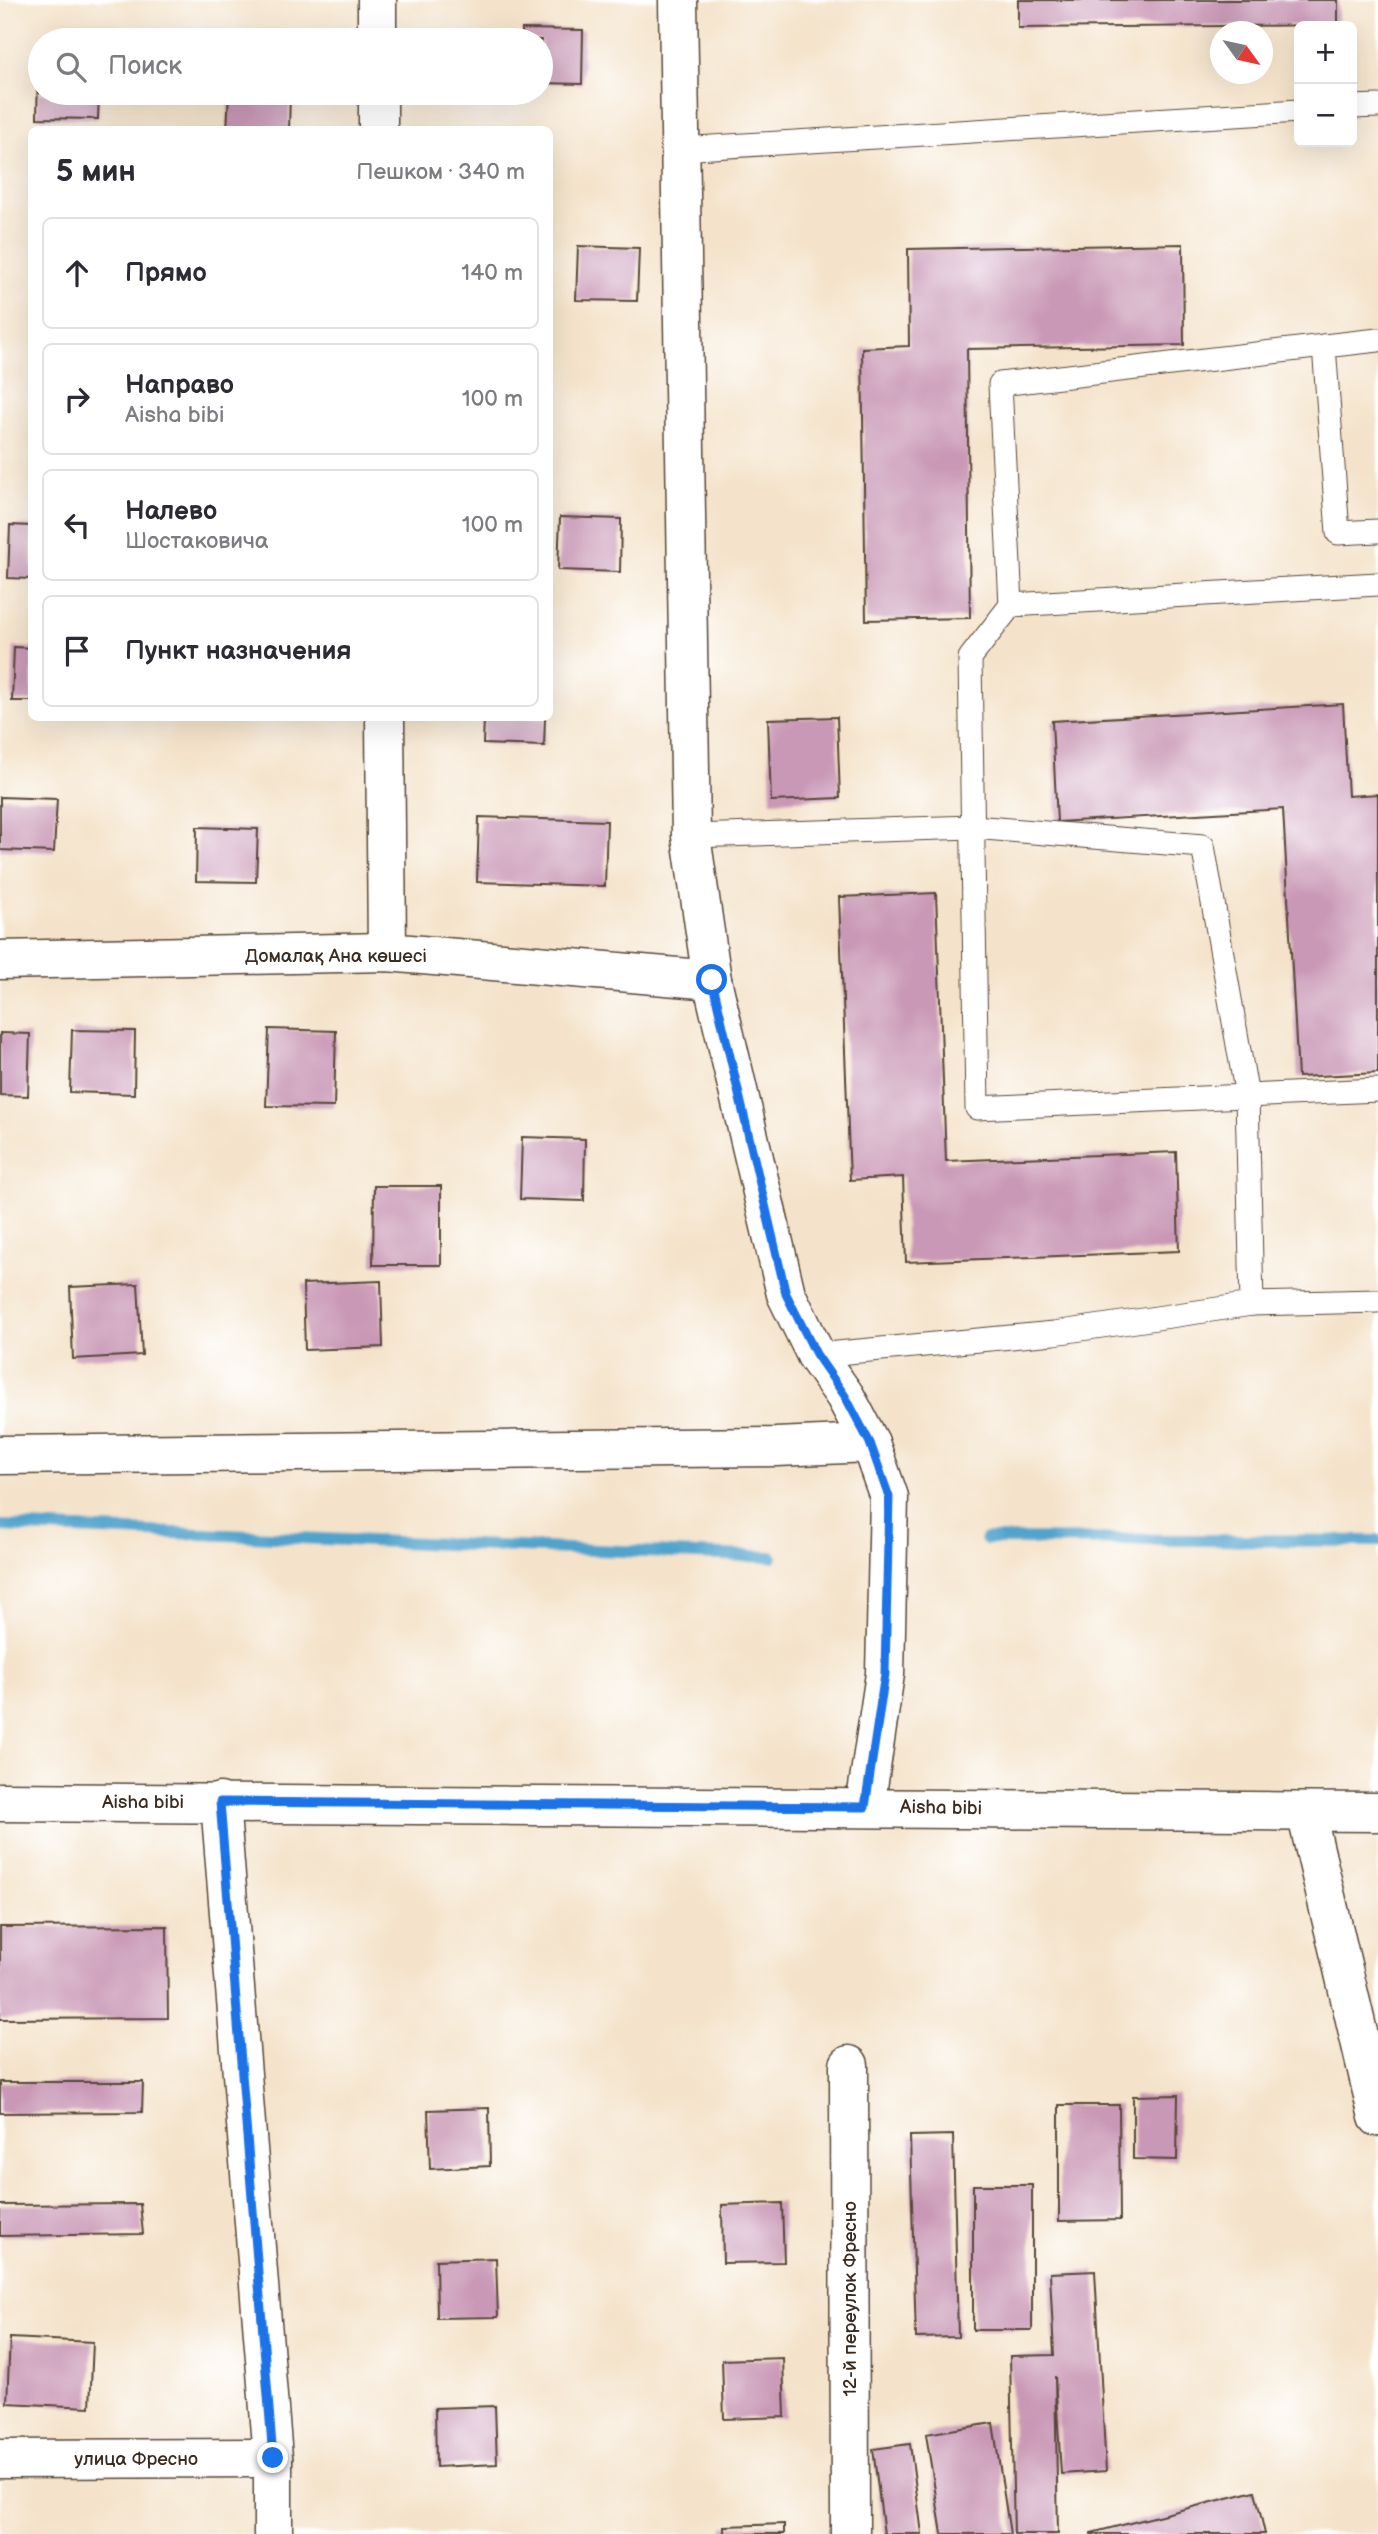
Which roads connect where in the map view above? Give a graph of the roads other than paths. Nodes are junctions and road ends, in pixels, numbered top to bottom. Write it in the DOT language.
graph roads {
  1 [pos="377,0"];
  2 [pos="678,0"];
  3 [pos="377,28"];
  4 [pos="378,105"];
  5 [pos="1378,106"];
  6 [pos="1357,107"];
  7 [pos="1294,111"];
  8 [pos="378,126"];
  9 [pos="680,149"];
  10 [pos="1378,340"];
  11 [pos="1324,346"];
  12 [pos="1378,531"];
  13 [pos="1378,584"];
  14 [pos="1011,605"];
  15 [pos="384,721"];
  16 [pos="973,827"];
  17 [pos="691,836"];
  18 [pos="387,952"];
  19 [pos="0,960"];
  20 [pos="712,980"];
  21 [pos="1378,1090"];
  22 [pos="1247,1096"];
  23 [pos="1378,1301"];
  24 [pos="1252,1304"];
  25 [pos="816,1354"];
  26 [pos="870,1443"];
  27 [pos="0,1455"];
  28 [pos="0,1802"];
  29 [pos="220,1802"];
  30 [pos="865,1807"];
  31 [pos="1307,1812"];
  32 [pos="1378,1812"];
  33 [pos="849,2065"];
  34 [pos="1378,2117"];
  35 [pos="273,2458"];
  36 [pos="0,2459"];
  37 [pos="273,2534"];
  38 [pos="850,2534"];
  1 -- 3 [label="street"];
  2 -- 9 [label="street"];
  4 -- 8 [label="street"];
  5 -- 6 [label="lane"];
  7 -- 9 [label="lane"];
  9 -- 17 [label="street"];
  10 -- 11 [label="lane"];
  11 -- 12 [label="lane"];
  11 -- 14 [label="lane"];
  13 -- 14 [label="lane"];
  14 -- 16 [label="lane"];
  15 -- 18 [label="street"];
  16 -- 17 [label="lane"];
  16 -- 22 [label="lane"];
  16 -- 22 [label="lane"];
  17 -- 20 [label="street"];
  18 -- 19 [label="street, Домалақ Ана көшесі"];
  18 -- 20 [label="street, Домалақ Ана көшесі"];
  20 -- 25 [label="street"];
  21 -- 22 [label="lane"];
  22 -- 24 [label="lane"];
  23 -- 24 [label="lane"];
  24 -- 25 [label="lane"];
  25 -- 26 [label="street"];
  26 -- 27 [label="street"];
  26 -- 30 [label="street"];
  28 -- 29 [label="street, Aisha bibi"];
  29 -- 30 [label="street, Aisha bibi"];
  29 -- 35 [label="street"];
  30 -- 31 [label="street, Aisha bibi"];
  31 -- 32 [label="street, Aisha bibi"];
  31 -- 34 [label="street"];
  33 -- 38 [label="street, 12-й переулок Фресно"];
  35 -- 36 [label="street, улица Фресно"];
  35 -- 37 [label="street"];
}
